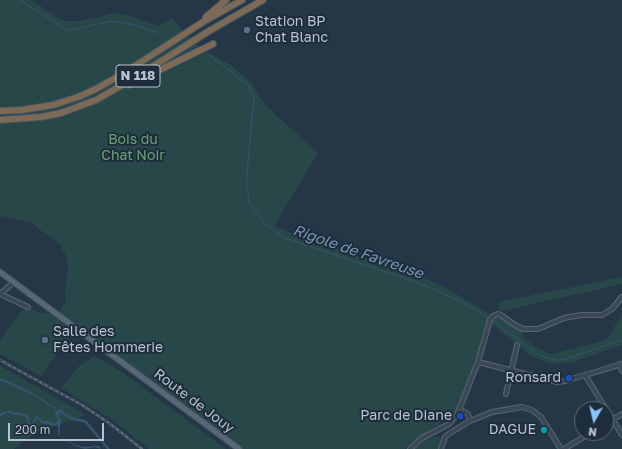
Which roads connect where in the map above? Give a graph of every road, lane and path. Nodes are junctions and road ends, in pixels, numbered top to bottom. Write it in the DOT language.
graph roads {
  1 [pos="226,0"];
  2 [pos="242,0"];
  3 [pos="263,0"];
  4 [pos="203,22"];
  5 [pos="213,44"];
  6 [pos="115,90"];
  7 [pos="0,111"];
  8 [pos="0,120"];
  9 [pos="0,272"];
  10 [pos="14,282"];
  11 [pos="0,294"];
  12 [pos="622,298"];
  13 [pos="28,307"];
  14 [pos="517,345"];
  15 [pos="478,362"];
  16 [pos="621,364"];
  17 [pos="511,371"];
  18 [pos="622,371"];
  19 [pos="585,375"];
  20 [pos="506,394"];
  21 [pos="601,401"];
  22 [pos="460,410"];
  23 [pos="470,421"];
  24 [pos="614,422"];
  25 [pos="622,435"];
  26 [pos="577,441"];
  27 [pos="238,449"];
  28 [pos="410,449"];
  29 [pos="441,449"];
  30 [pos="561,449"];
  31 [pos="564,449"];
  1 -- 4 [label="highway"];
  2 -- 4 [label="highway, N 118"];
  3 -- 6 [label="highway, N 118"];
  4 -- 7 [label="highway, N 118"];
  5 -- 6 [label="highway"];
  6 -- 8 [label="highway, N 118"];
  9 -- 10 [label="main road, Route de Jouy"];
  10 -- 11 [label="street"];
  10 -- 27 [label="main road, Route de Jouy"];
  11 -- 13 [label="street"];
  12 -- 15 [label="street"];
  14 -- 17 [label="street"];
  15 -- 17 [label="street"];
  15 -- 22 [label="street"];
  16 -- 18 [label="street"];
  16 -- 19 [label="street"];
  17 -- 19 [label="street"];
  17 -- 20 [label="street"];
  19 -- 21 [label="street"];
  22 -- 23 [label="street"];
  22 -- 28 [label="street"];
  23 -- 29 [label="street"];
  23 -- 30 [label="street"];
  24 -- 25 [label="street"];
  26 -- 31 [label="street"];
}
